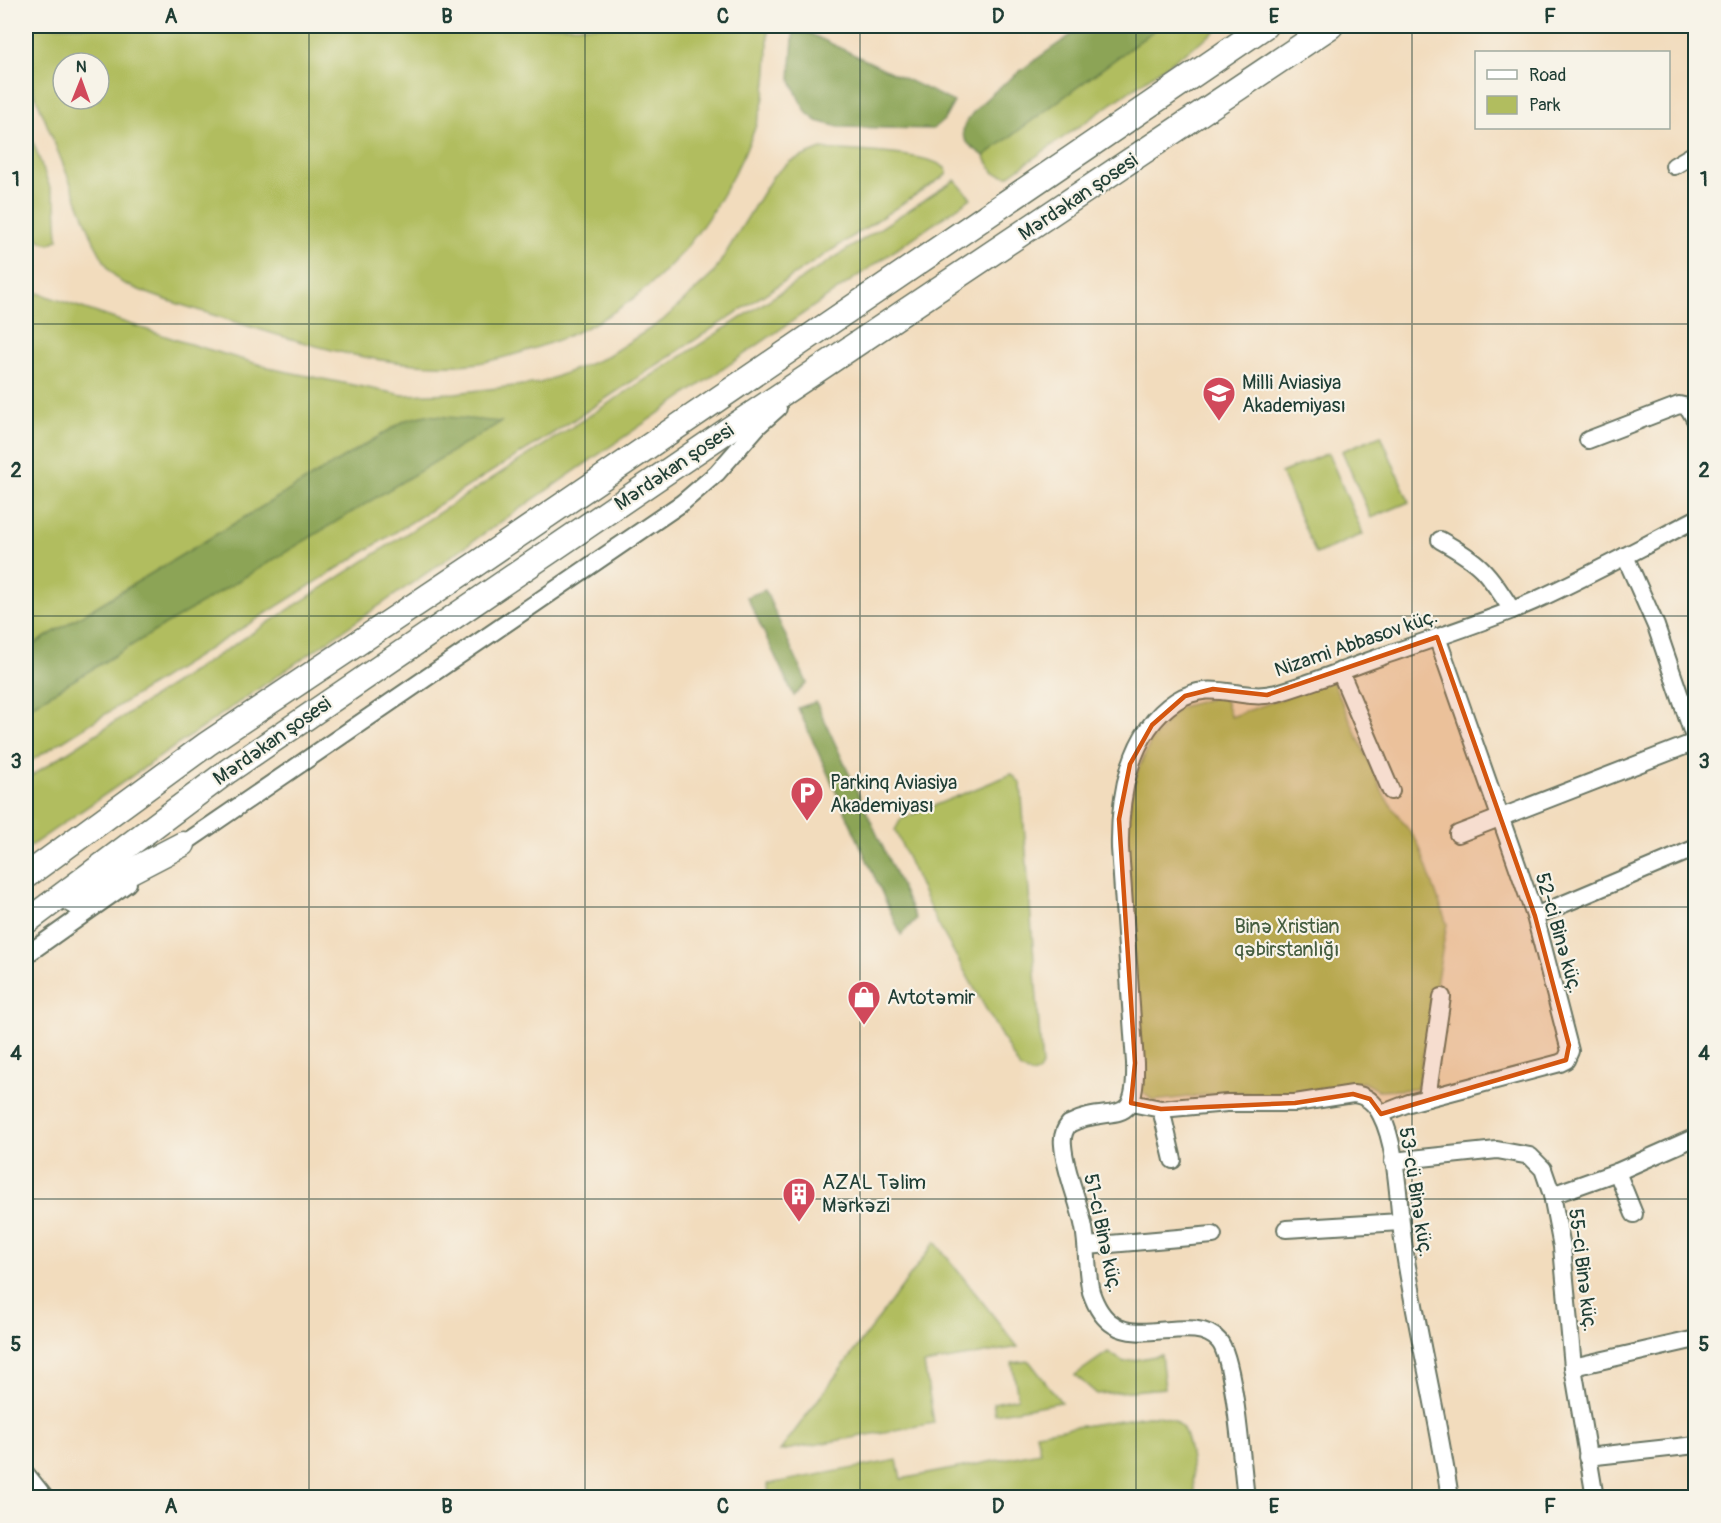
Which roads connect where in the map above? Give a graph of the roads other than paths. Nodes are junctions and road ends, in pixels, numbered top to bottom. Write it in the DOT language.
graph roads {
  1 [pos="1265,26"];
  2 [pos="1331,26"];
  3 [pos="1695,153"];
  4 [pos="1674,166"];
  5 [pos="849,351"];
  6 [pos="1695,421"];
  7 [pos="1588,440"];
  8 [pos="1695,519"];
  9 [pos="1440,540"];
  10 [pos="1625,556"];
  11 [pos="1512,610"];
  12 [pos="1437,637"];
  13 [pos="1340,671"];
  14 [pos="1695,743"];
  15 [pos="1390,791"];
  16 [pos="1500,819"];
  17 [pos="1458,834"];
  18 [pos="183,844"];
  19 [pos="1695,848"];
  20 [pos="26,876"];
  21 [pos="1535,916"];
  22 [pos="26,924"];
  23 [pos="26,955"];
  24 [pos="1442,997"];
  25 [pos="1427,1098"];
  26 [pos="1131,1103"];
  27 [pos="1161,1109"];
  28 [pos="1381,1114"];
  29 [pos="1695,1137"];
  30 [pos="1173,1160"];
  31 [pos="1393,1161"];
  32 [pos="1617,1172"];
  33 [pos="1552,1195"];
  34 [pos="1634,1214"];
  35 [pos="1400,1222"];
  36 [pos="1287,1229"];
  37 [pos="1213,1235"];
  38 [pos="1087,1246"];
  39 [pos="1695,1339"];
  40 [pos="1574,1367"];
  41 [pos="1695,1445"];
  42 [pos="1587,1457"];
  43 [pos="26,1474"];
  44 [pos="45,1497"];
  45 [pos="1246,1497"];
  46 [pos="1450,1497"];
  47 [pos="1594,1497"];
  1 -- 20 [label="highway, Mərdəkan şosesi"];
  2 -- 5 [label="highway, Mərdəkan şosesi"];
  3 -- 4 [label="street"];
  5 -- 18 [label="street"];
  5 -- 22 [label="highway, Mərdəkan şosesi"];
  6 -- 7 [label="street"];
  8 -- 10 [label="street, Nizami Abbasov küç."];
  9 -- 11 [label="street"];
  10 -- 11 [label="street, Nizami Abbasov küç."];
  10 -- 14 [label="street"];
  11 -- 12 [label="street, Nizami Abbasov küç."];
  12 -- 13 [label="street, Nizami Abbasov küç."];
  12 -- 16 [label="street, 52-ci Binə küç."];
  13 -- 15 [label="street"];
  13 -- 26 [label="street, Nizami Abbasov küç."];
  14 -- 16 [label="street"];
  16 -- 17 [label="street"];
  16 -- 21 [label="street, 52-ci Binə küç."];
  18 -- 22 [label="highway"];
  18 -- 23 [label="street"];
  19 -- 21 [label="street"];
  21 -- 25 [label="street, 52-ci Binə küç."];
  24 -- 25 [label="street"];
  25 -- 28 [label="street, 52-ci Binə küç."];
  26 -- 27 [label="street, 53-cü Binə küç."];
  26 -- 38 [label="street, 51-ci Binə küç."];
  27 -- 28 [label="street, 53-cü Binə küç."];
  27 -- 30 [label="street"];
  28 -- 31 [label="street, 53-cü Binə küç."];
  29 -- 32 [label="street"];
  31 -- 33 [label="street, 55-ci Binə küç."];
  31 -- 35 [label="street, 53-cü Binə küç."];
  32 -- 33 [label="street"];
  32 -- 34 [label="street"];
  33 -- 40 [label="street, 55-ci Binə küç."];
  35 -- 36 [label="street"];
  35 -- 46 [label="street, 53-cü Binə küç."];
  37 -- 38 [label="street"];
  38 -- 45 [label="street, 51-ci Binə küç."];
  39 -- 40 [label="street"];
  40 -- 42 [label="street, 55-ci Binə küç."];
  41 -- 42 [label="street"];
  42 -- 47 [label="street, 55-ci Binə küç."];
  43 -- 44 [label="street"];
}
